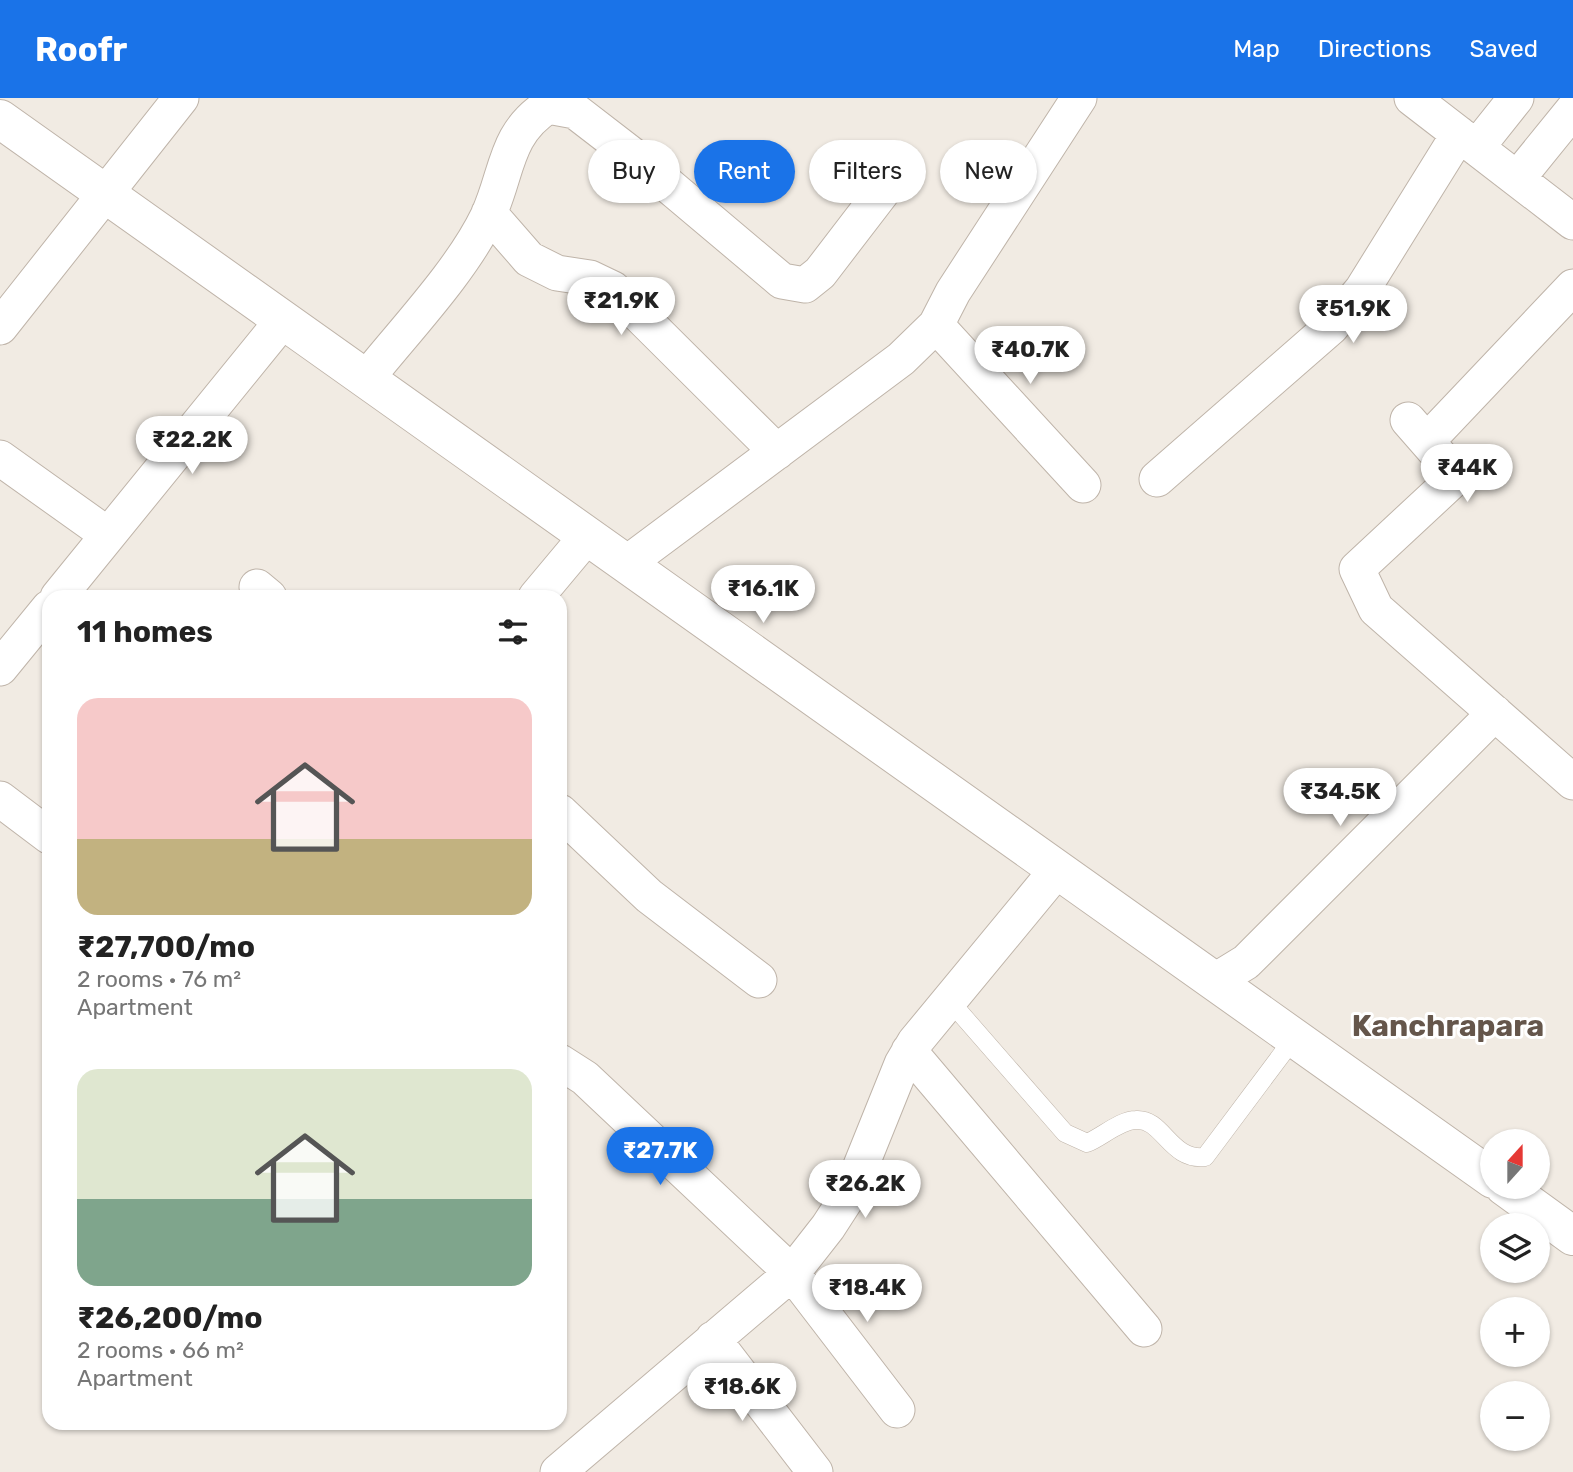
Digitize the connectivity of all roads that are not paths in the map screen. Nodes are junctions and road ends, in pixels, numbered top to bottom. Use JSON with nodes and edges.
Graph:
{"nodes":[{"id":1,"x":181,"y":98,"type":"edge"},
{"id":2,"x":1079,"y":98,"type":"edge"},
{"id":3,"x":1412,"y":98,"type":"edge"},
{"id":4,"x":1516,"y":98,"type":"edge"},
{"id":5,"x":1573,"y":110,"type":"edge"},
{"id":6,"x":0,"y":119,"type":"edge"},
{"id":7,"x":1468,"y":140,"type":"junction"},
{"id":8,"x":1517,"y":178,"type":"junction"},
{"id":9,"x":105,"y":193,"type":"junction"},
{"id":10,"x":874,"y":203,"type":"edge"},
{"id":11,"x":489,"y":213,"type":"junction"},
{"id":12,"x":1573,"y":222,"type":"edge"},
{"id":13,"x":1573,"y":287,"type":"edge"},
{"id":14,"x":284,"y":320,"type":"junction"},
{"id":15,"x":936,"y":325,"type":"junction"},
{"id":16,"x":0,"y":327,"type":"edge"},
{"id":17,"x":366,"y":379,"type":"junction"},
{"id":18,"x":777,"y":452,"type":"junction"},
{"id":19,"x":0,"y":458,"type":"edge"},
{"id":20,"x":1157,"y":479,"type":"dead end"},
{"id":21,"x":1083,"y":485,"type":"dead end"},
{"id":22,"x":108,"y":535,"type":"junction"},
{"id":23,"x":587,"y":536,"type":"junction"},
{"id":24,"x":626,"y":564,"type":"junction"},
{"id":25,"x":64,"y":590,"type":"edge"},
{"id":26,"x":542,"y":590,"type":"edge"},
{"id":27,"x":42,"y":617,"type":"edge"},
{"id":28,"x":0,"y":668,"type":"edge"},
{"id":29,"x":1494,"y":713,"type":"junction"},
{"id":30,"x":1573,"y":782,"type":"edge"},
{"id":31,"x":0,"y":799,"type":"edge"},
{"id":32,"x":567,"y":819,"type":"edge"},
{"id":33,"x":42,"y":831,"type":"edge"},
{"id":34,"x":1057,"y":870,"type":"junction"},
{"id":35,"x":759,"y":980,"type":"dead end"},
{"id":36,"x":1215,"y":981,"type":"junction"},
{"id":37,"x":949,"y":1000,"type":"junction"},
{"id":38,"x":1294,"y":1038,"type":"junction"},
{"id":39,"x":909,"y":1051,"type":"junction"},
{"id":40,"x":567,"y":1066,"type":"edge"},
{"id":41,"x":1480,"y":1170,"type":"edge"},
{"id":42,"x":1522,"y":1199,"type":"edge"},
{"id":43,"x":1573,"y":1236,"type":"edge"},
{"id":44,"x":792,"y":1273,"type":"junction"},
{"id":45,"x":1144,"y":1329,"type":"dead end"},
{"id":46,"x":713,"y":1339,"type":"junction"},
{"id":47,"x":897,"y":1410,"type":"dead end"},
{"id":48,"x":558,"y":1472,"type":"edge"},
{"id":49,"x":815,"y":1472,"type":"edge"}],
"edges":[{"from":1,"to":9,"type":"street"},
{"from":2,"to":15,"type":"street"},
{"from":3,"to":7,"type":"street"},
{"from":4,"to":7,"type":"street"},
{"from":5,"to":8,"type":"street"},
{"from":6,"to":9,"type":"street"},
{"from":7,"to":8,"type":"street"},
{"from":7,"to":20,"type":"street"},
{"from":8,"to":12,"type":"street"},
{"from":9,"to":14,"type":"street"},
{"from":9,"to":16,"type":"street"},
{"from":10,"to":11,"type":"street"},
{"from":11,"to":17,"type":"street"},
{"from":11,"to":18,"type":"street"},
{"from":13,"to":29,"type":"street"},
{"from":14,"to":17,"type":"street"},
{"from":14,"to":22,"type":"street"},
{"from":15,"to":18,"type":"street"},
{"from":15,"to":21,"type":"street"},
{"from":17,"to":23,"type":"street"},
{"from":18,"to":24,"type":"street"},
{"from":19,"to":22,"type":"street"},
{"from":22,"to":25,"type":"street"},
{"from":23,"to":24,"type":"street"},
{"from":23,"to":26,"type":"street"},
{"from":24,"to":34,"type":"street"},
{"from":27,"to":28,"type":"street"},
{"from":29,"to":30,"type":"street"},
{"from":29,"to":36,"type":"street"},
{"from":31,"to":33,"type":"street"},
{"from":32,"to":35,"type":"street"},
{"from":34,"to":36,"type":"street"},
{"from":34,"to":37,"type":"street"},
{"from":36,"to":38,"type":"street"},
{"from":37,"to":38,"type":"lane"},
{"from":37,"to":39,"type":"street"},
{"from":38,"to":41,"type":"street"},
{"from":39,"to":44,"type":"street"},
{"from":39,"to":45,"type":"street"},
{"from":40,"to":44,"type":"street"},
{"from":42,"to":43,"type":"street"},
{"from":44,"to":46,"type":"street"},
{"from":44,"to":47,"type":"street"},
{"from":46,"to":48,"type":"street"},
{"from":46,"to":49,"type":"street"}]}
